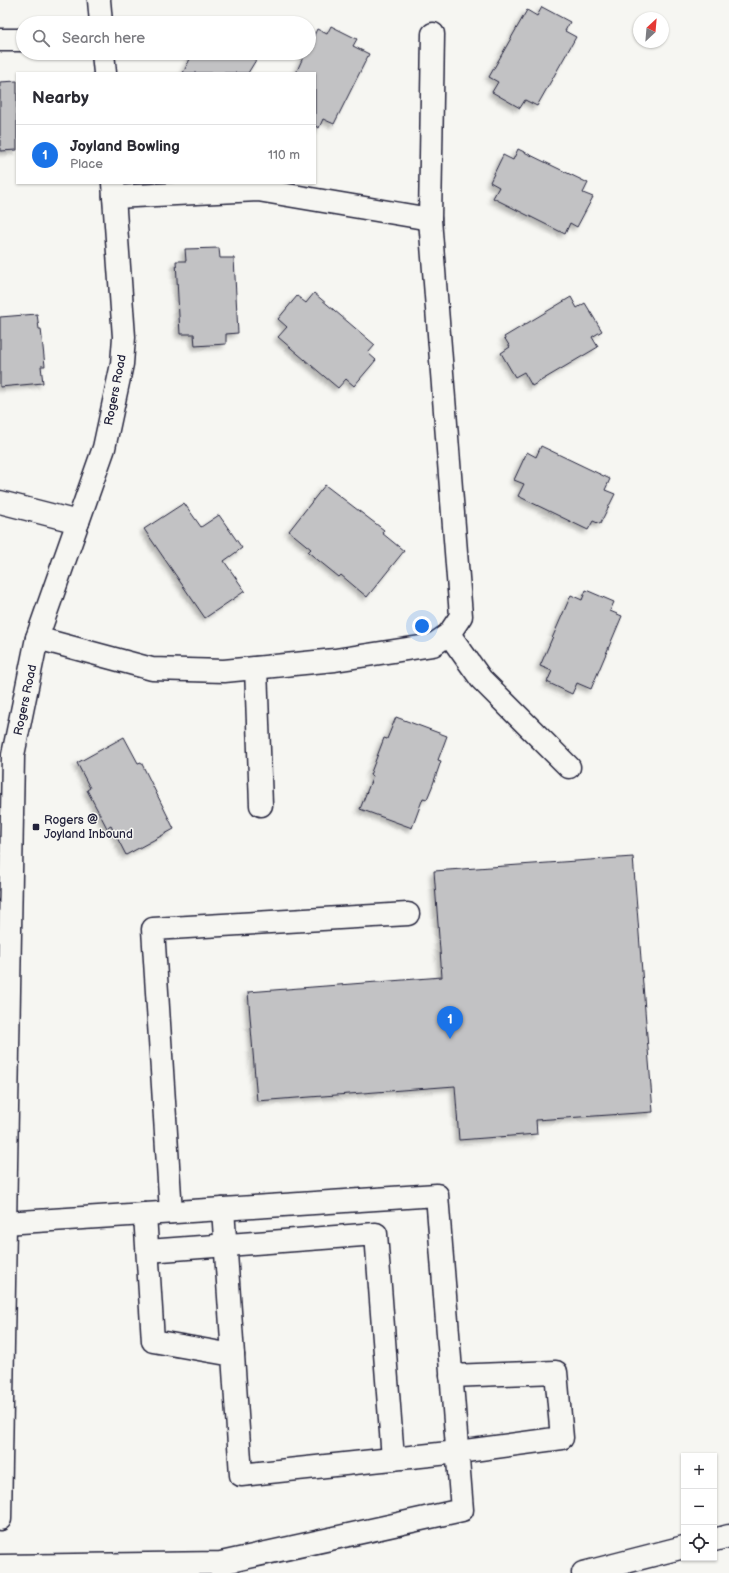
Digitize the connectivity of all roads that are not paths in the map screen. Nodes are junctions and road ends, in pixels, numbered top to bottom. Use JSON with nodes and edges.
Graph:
{"nodes":[{"id":1,"x":99,"y":0,"type":"edge"},
{"id":2,"x":100,"y":16,"type":"edge"},
{"id":3,"x":433,"y":34,"type":"dead end"},
{"id":4,"x":0,"y":40,"type":"edge"},
{"id":5,"x":16,"y":40,"type":"edge"},
{"id":6,"x":104,"y":60,"type":"edge"},
{"id":7,"x":105,"y":72,"type":"edge"},
{"id":8,"x":113,"y":190,"type":"edge"},
{"id":9,"x":430,"y":219,"type":"junction"},
{"id":10,"x":0,"y":502,"type":"edge"},
{"id":11,"x":78,"y":522,"type":"junction"},
{"id":12,"x":449,"y":634,"type":"junction"},
{"id":13,"x":37,"y":638,"type":"junction"},
{"id":14,"x":256,"y":668,"type":"junction"},
{"id":15,"x":569,"y":766,"type":"dead end"},
{"id":16,"x":262,"y":805,"type":"dead end"},
{"id":17,"x":6,"y":852,"type":"edge"},
{"id":18,"x":408,"y":914,"type":"dead end"},
{"id":19,"x":223,"y":1209,"type":"junction"},
{"id":20,"x":171,"y":1212,"type":"junction"},
{"id":21,"x":145,"y":1214,"type":"junction"},
{"id":22,"x":5,"y":1224,"type":"junction"},
{"id":23,"x":226,"y":1247,"type":"junction"},
{"id":24,"x":148,"y":1251,"type":"junction"},
{"id":25,"x":3,"y":1268,"type":"edge"},
{"id":26,"x":233,"y":1355,"type":"junction"},
{"id":27,"x":451,"y":1376,"type":"junction"},
{"id":28,"x":1,"y":1390,"type":"edge"},
{"id":29,"x":458,"y":1452,"type":"junction"},
{"id":30,"x":393,"y":1459,"type":"junction"},
{"id":31,"x":0,"y":1519,"type":"edge"},
{"id":32,"x":729,"y":1536,"type":"edge"},
{"id":33,"x":717,"y":1539,"type":"edge"},
{"id":34,"x":681,"y":1549,"type":"edge"},
{"id":35,"x":0,"y":1566,"type":"edge"},
{"id":36,"x":583,"y":1573,"type":"edge"}],
"edges":[{"from":1,"to":2,"type":"main road"},
{"from":3,"to":9,"type":"main road"},
{"from":4,"to":5,"type":"main road"},
{"from":6,"to":7,"type":"main road"},
{"from":8,"to":9,"type":"main road"},
{"from":8,"to":11,"type":"main road","name":"Rogers Road"},
{"from":9,"to":12,"type":"main road"},
{"from":10,"to":11,"type":"main road"},
{"from":11,"to":13,"type":"main road","name":"Rogers Road"},
{"from":12,"to":14,"type":"main road"},
{"from":12,"to":15,"type":"main road"},
{"from":13,"to":14,"type":"main road"},
{"from":13,"to":17,"type":"main road","name":"Rogers Road"},
{"from":14,"to":16,"type":"main road"},
{"from":17,"to":22,"type":"main road","name":"Rogers Road"},
{"from":18,"to":20,"type":"main road"},
{"from":19,"to":20,"type":"main road"},
{"from":19,"to":23,"type":"main road"},
{"from":19,"to":27,"type":"main road"},
{"from":20,"to":21,"type":"main road"},
{"from":21,"to":22,"type":"main road"},
{"from":21,"to":24,"type":"main road"},
{"from":22,"to":25,"type":"main road","name":"Rogers Road"},
{"from":23,"to":24,"type":"main road"},
{"from":23,"to":26,"type":"main road"},
{"from":23,"to":30,"type":"main road"},
{"from":24,"to":26,"type":"main road"},
{"from":25,"to":28,"type":"main road","name":"Rogers Road"},
{"from":26,"to":30,"type":"main road"},
{"from":27,"to":29,"type":"main road"},
{"from":27,"to":29,"type":"main road"},
{"from":28,"to":31,"type":"main road","name":"Rogers Road"},
{"from":29,"to":30,"type":"main road"},
{"from":29,"to":35,"type":"main road"},
{"from":32,"to":33,"type":"main road"},
{"from":34,"to":36,"type":"main road"}]}
